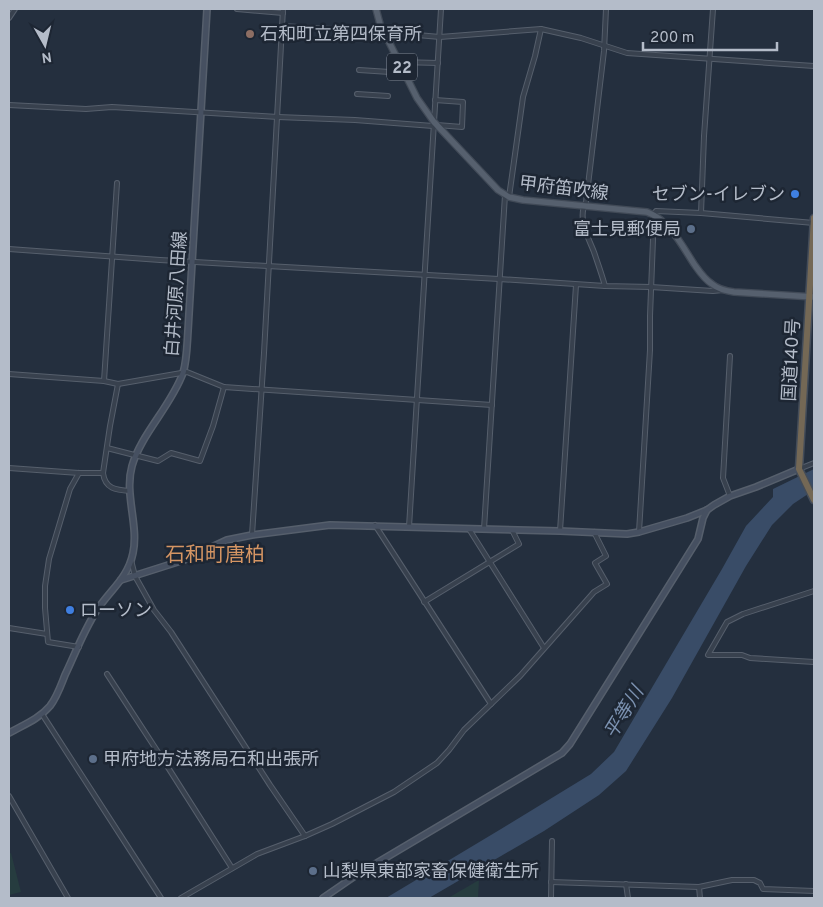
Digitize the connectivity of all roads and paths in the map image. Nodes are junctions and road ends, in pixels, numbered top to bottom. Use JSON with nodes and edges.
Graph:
{"nodes":[{"id":1,"x":15,"y":9,"type":"edge"},
{"id":2,"x":207,"y":9,"type":"edge"},
{"id":3,"x":237,"y":9,"type":"edge"},
{"id":4,"x":376,"y":9,"type":"edge"},
{"id":5,"x":441,"y":9,"type":"edge"},
{"id":6,"x":606,"y":9,"type":"edge"},
{"id":7,"x":713,"y":9,"type":"edge"},
{"id":8,"x":283,"y":11,"type":"edge"},
{"id":9,"x":9,"y":18,"type":"edge"},
{"id":10,"x":282,"y":26,"type":"junction"},
{"id":11,"x":541,"y":29,"type":"junction"},
{"id":12,"x":383,"y":32,"type":"junction"},
{"id":13,"x":440,"y":37,"type":"junction"},
{"id":14,"x":603,"y":45,"type":"junction"},
{"id":15,"x":710,"y":59,"type":"junction"},
{"id":16,"x":399,"y":62,"type":"junction"},
{"id":17,"x":438,"y":64,"type":"junction"},
{"id":18,"x":814,"y":66,"type":"edge"},
{"id":19,"x":359,"y":70,"type":"dead end"},
{"id":20,"x":405,"y":73,"type":"junction"},
{"id":21,"x":357,"y":94,"type":"dead end"},
{"id":22,"x":388,"y":96,"type":"dead end"},
{"id":23,"x":435,"y":100,"type":"junction"},
{"id":24,"x":9,"y":105,"type":"edge"},
{"id":25,"x":201,"y":111,"type":"junction"},
{"id":26,"x":278,"y":117,"type":"junction"},
{"id":27,"x":435,"y":124,"type":"junction"},
{"id":28,"x":117,"y":183,"type":"dead end"},
{"id":29,"x":507,"y":196,"type":"junction"},
{"id":30,"x":584,"y":206,"type":"junction"},
{"id":31,"x":701,"y":213,"type":"junction"},
{"id":32,"x":654,"y":214,"type":"junction"},
{"id":33,"x":814,"y":218,"type":"edge"},
{"id":34,"x":814,"y":223,"type":"edge"},
{"id":35,"x":9,"y":249,"type":"edge"},
{"id":36,"x":112,"y":256,"type":"junction"},
{"id":37,"x":192,"y":261,"type":"junction"},
{"id":38,"x":269,"y":266,"type":"junction"},
{"id":39,"x":425,"y":275,"type":"junction"},
{"id":40,"x":499,"y":279,"type":"junction"},
{"id":41,"x":576,"y":285,"type":"junction"},
{"id":42,"x":605,"y":286,"type":"junction"},
{"id":43,"x":651,"y":287,"type":"junction"},
{"id":44,"x":723,"y":290,"type":"junction"},
{"id":45,"x":812,"y":296,"type":"edge"},
{"id":46,"x":730,"y":356,"type":"dead end"},
{"id":47,"x":9,"y":374,"type":"edge"},
{"id":48,"x":182,"y":374,"type":"junction"},
{"id":49,"x":104,"y":381,"type":"junction"},
{"id":50,"x":118,"y":384,"type":"junction"},
{"id":51,"x":224,"y":387,"type":"junction"},
{"id":52,"x":262,"y":390,"type":"junction"},
{"id":53,"x":416,"y":400,"type":"junction"},
{"id":54,"x":492,"y":405,"type":"junction"},
{"id":55,"x":106,"y":448,"type":"junction"},
{"id":56,"x":136,"y":455,"type":"junction"},
{"id":57,"x":814,"y":463,"type":"edge"},
{"id":58,"x":9,"y":468,"type":"edge"},
{"id":59,"x":799,"y":470,"type":"junction"},
{"id":60,"x":78,"y":473,"type":"junction"},
{"id":61,"x":103,"y":473,"type":"junction"},
{"id":62,"x":130,"y":492,"type":"junction"},
{"id":63,"x":730,"y":496,"type":"junction"},
{"id":64,"x":814,"y":500,"type":"edge"},
{"id":65,"x":708,"y":510,"type":"junction"},
{"id":66,"x":375,"y":525,"type":"junction"},
{"id":67,"x":409,"y":527,"type":"junction"},
{"id":68,"x":469,"y":529,"type":"junction"},
{"id":69,"x":484,"y":529,"type":"junction"},
{"id":70,"x":512,"y":530,"type":"junction"},
{"id":71,"x":560,"y":531,"type":"junction"},
{"id":72,"x":594,"y":532,"type":"junction"},
{"id":73,"x":640,"y":532,"type":"junction"},
{"id":74,"x":252,"y":535,"type":"junction"},
{"id":75,"x":131,"y":560,"type":"junction"},
{"id":76,"x":489,"y":561,"type":"junction"},
{"id":77,"x":135,"y":576,"type":"junction"},
{"id":78,"x":121,"y":580,"type":"junction"},
{"id":79,"x":814,"y":591,"type":"edge"},
{"id":80,"x":424,"y":602,"type":"junction"},
{"id":81,"x":9,"y":628,"type":"edge"},
{"id":82,"x":47,"y":634,"type":"junction"},
{"id":83,"x":78,"y":647,"type":"junction"},
{"id":84,"x":544,"y":648,"type":"junction"},
{"id":85,"x":814,"y":662,"type":"edge"},
{"id":86,"x":107,"y":674,"type":"dead end"},
{"id":87,"x":491,"y":704,"type":"junction"},
{"id":88,"x":42,"y":714,"type":"junction"},
{"id":89,"x":9,"y":733,"type":"edge"},
{"id":90,"x":9,"y":796,"type":"edge"},
{"id":91,"x":305,"y":836,"type":"junction"},
{"id":92,"x":552,"y":841,"type":"dead end"},
{"id":93,"x":232,"y":868,"type":"junction"},
{"id":94,"x":551,"y":882,"type":"junction"},
{"id":95,"x":626,"y":884,"type":"junction"},
{"id":96,"x":699,"y":887,"type":"junction"},
{"id":97,"x":814,"y":891,"type":"edge"},
{"id":98,"x":68,"y":898,"type":"edge"},
{"id":99,"x":161,"y":898,"type":"edge"},
{"id":100,"x":182,"y":898,"type":"edge"},
{"id":101,"x":323,"y":898,"type":"edge"},
{"id":102,"x":551,"y":898,"type":"edge"},
{"id":103,"x":628,"y":898,"type":"edge"},
{"id":104,"x":700,"y":898,"type":"edge"}],
"edges":[{"from":1,"to":9,"type":"street"},
{"from":2,"to":25,"type":"street","name":"白井河原八田線"},
{"from":3,"to":8,"type":"street"},
{"from":4,"to":12,"type":"main road","name":"甲府笛吹線","number":"22"},
{"from":5,"to":13,"type":"street"},
{"from":6,"to":14,"type":"street"},
{"from":7,"to":15,"type":"street"},
{"from":8,"to":10,"type":"street"},
{"from":10,"to":12,"type":"street"},
{"from":10,"to":26,"type":"street"},
{"from":11,"to":13,"type":"street"},
{"from":11,"to":14,"type":"street"},
{"from":11,"to":29,"type":"street"},
{"from":12,"to":13,"type":"street"},
{"from":12,"to":16,"type":"main road","name":"甲府笛吹線","number":"22"},
{"from":13,"to":17,"type":"street"},
{"from":14,"to":15,"type":"street"},
{"from":14,"to":30,"type":"street"},
{"from":15,"to":18,"type":"street"},
{"from":15,"to":31,"type":"street"},
{"from":16,"to":17,"type":"street"},
{"from":16,"to":20,"type":"main road","name":"甲府笛吹線","number":"22"},
{"from":17,"to":23,"type":"street"},
{"from":19,"to":20,"type":"street"},
{"from":20,"to":27,"type":"main road","name":"甲府笛吹線","number":"22"},
{"from":21,"to":22,"type":"street"},
{"from":23,"to":27,"type":"street"},
{"from":23,"to":27,"type":"street"},
{"from":24,"to":25,"type":"street"},
{"from":25,"to":26,"type":"street"},
{"from":25,"to":37,"type":"street","name":"白井河原八田線"},
{"from":26,"to":27,"type":"street"},
{"from":26,"to":38,"type":"street"},
{"from":27,"to":29,"type":"main road","name":"甲府笛吹線","number":"22"},
{"from":27,"to":39,"type":"street"},
{"from":28,"to":36,"type":"street"},
{"from":29,"to":30,"type":"main road","name":"甲府笛吹線"},
{"from":29,"to":40,"type":"street"},
{"from":30,"to":32,"type":"main road","name":"甲府笛吹線"},
{"from":30,"to":42,"type":"street"},
{"from":31,"to":32,"type":"street"},
{"from":31,"to":34,"type":"street"},
{"from":32,"to":43,"type":"street"},
{"from":32,"to":44,"type":"main road"},
{"from":33,"to":34,"type":"highway","name":"国道140号"},
{"from":34,"to":45,"type":"highway","name":"国道140号"},
{"from":35,"to":36,"type":"street"},
{"from":36,"to":37,"type":"street"},
{"from":36,"to":49,"type":"street"},
{"from":37,"to":38,"type":"street"},
{"from":37,"to":48,"type":"street","name":"白井河原八田線"},
{"from":38,"to":39,"type":"street"},
{"from":38,"to":52,"type":"street"},
{"from":39,"to":40,"type":"street"},
{"from":39,"to":53,"type":"street"},
{"from":40,"to":41,"type":"street"},
{"from":40,"to":54,"type":"street"},
{"from":41,"to":42,"type":"street"},
{"from":41,"to":71,"type":"street"},
{"from":42,"to":43,"type":"street"},
{"from":43,"to":44,"type":"street"},
{"from":43,"to":73,"type":"street"},
{"from":44,"to":45,"type":"main road"},
{"from":45,"to":59,"type":"highway","name":"国道140号"},
{"from":46,"to":63,"type":"street"},
{"from":47,"to":49,"type":"street"},
{"from":48,"to":50,"type":"street"},
{"from":48,"to":51,"type":"street"},
{"from":48,"to":56,"type":"street","name":"白井河原八田線"},
{"from":49,"to":50,"type":"street"},
{"from":50,"to":55,"type":"street"},
{"from":51,"to":52,"type":"street"},
{"from":51,"to":56,"type":"street"},
{"from":52,"to":53,"type":"street"},
{"from":52,"to":74,"type":"street"},
{"from":53,"to":54,"type":"street"},
{"from":53,"to":67,"type":"street"},
{"from":54,"to":69,"type":"street"},
{"from":55,"to":56,"type":"street"},
{"from":55,"to":61,"type":"street"},
{"from":56,"to":62,"type":"street","name":"白井河原八田線"},
{"from":57,"to":59,"type":"street"},
{"from":58,"to":60,"type":"street"},
{"from":59,"to":63,"type":"street"},
{"from":59,"to":64,"type":"highway","name":"国道140号"},
{"from":60,"to":61,"type":"street"},
{"from":60,"to":82,"type":"street"},
{"from":61,"to":62,"type":"street"},
{"from":62,"to":75,"type":"street","name":"白井河原八田線"},
{"from":63,"to":65,"type":"street"},
{"from":65,"to":73,"type":"street"},
{"from":65,"to":101,"type":"street"},
{"from":66,"to":67,"type":"street"},
{"from":66,"to":74,"type":"street"},
{"from":66,"to":80,"type":"street"},
{"from":67,"to":68,"type":"street"},
{"from":68,"to":69,"type":"street"},
{"from":68,"to":76,"type":"street"},
{"from":69,"to":70,"type":"street"},
{"from":70,"to":71,"type":"street"},
{"from":70,"to":76,"type":"street"},
{"from":71,"to":72,"type":"street"},
{"from":72,"to":73,"type":"street"},
{"from":72,"to":84,"type":"street"},
{"from":74,"to":77,"type":"street"},
{"from":75,"to":77,"type":"street"},
{"from":75,"to":78,"type":"street","name":"白井河原八田線"},
{"from":76,"to":80,"type":"street"},
{"from":76,"to":84,"type":"street"},
{"from":77,"to":78,"type":"street"},
{"from":77,"to":91,"type":"street"},
{"from":78,"to":83,"type":"street","name":"白井河原八田線"},
{"from":79,"to":85,"type":"street"},
{"from":80,"to":87,"type":"street"},
{"from":81,"to":82,"type":"street"},
{"from":82,"to":83,"type":"street"},
{"from":83,"to":88,"type":"street","name":"白井河原八田線"},
{"from":84,"to":87,"type":"street"},
{"from":86,"to":93,"type":"street"},
{"from":87,"to":91,"type":"street"},
{"from":88,"to":89,"type":"street","name":"白井河原八田線"},
{"from":88,"to":99,"type":"street"},
{"from":90,"to":98,"type":"street"},
{"from":91,"to":93,"type":"street"},
{"from":92,"to":94,"type":"street"},
{"from":93,"to":100,"type":"street"},
{"from":94,"to":95,"type":"street"},
{"from":94,"to":102,"type":"street"},
{"from":95,"to":96,"type":"street"},
{"from":95,"to":103,"type":"street"},
{"from":96,"to":97,"type":"street"},
{"from":96,"to":104,"type":"street"}]}
